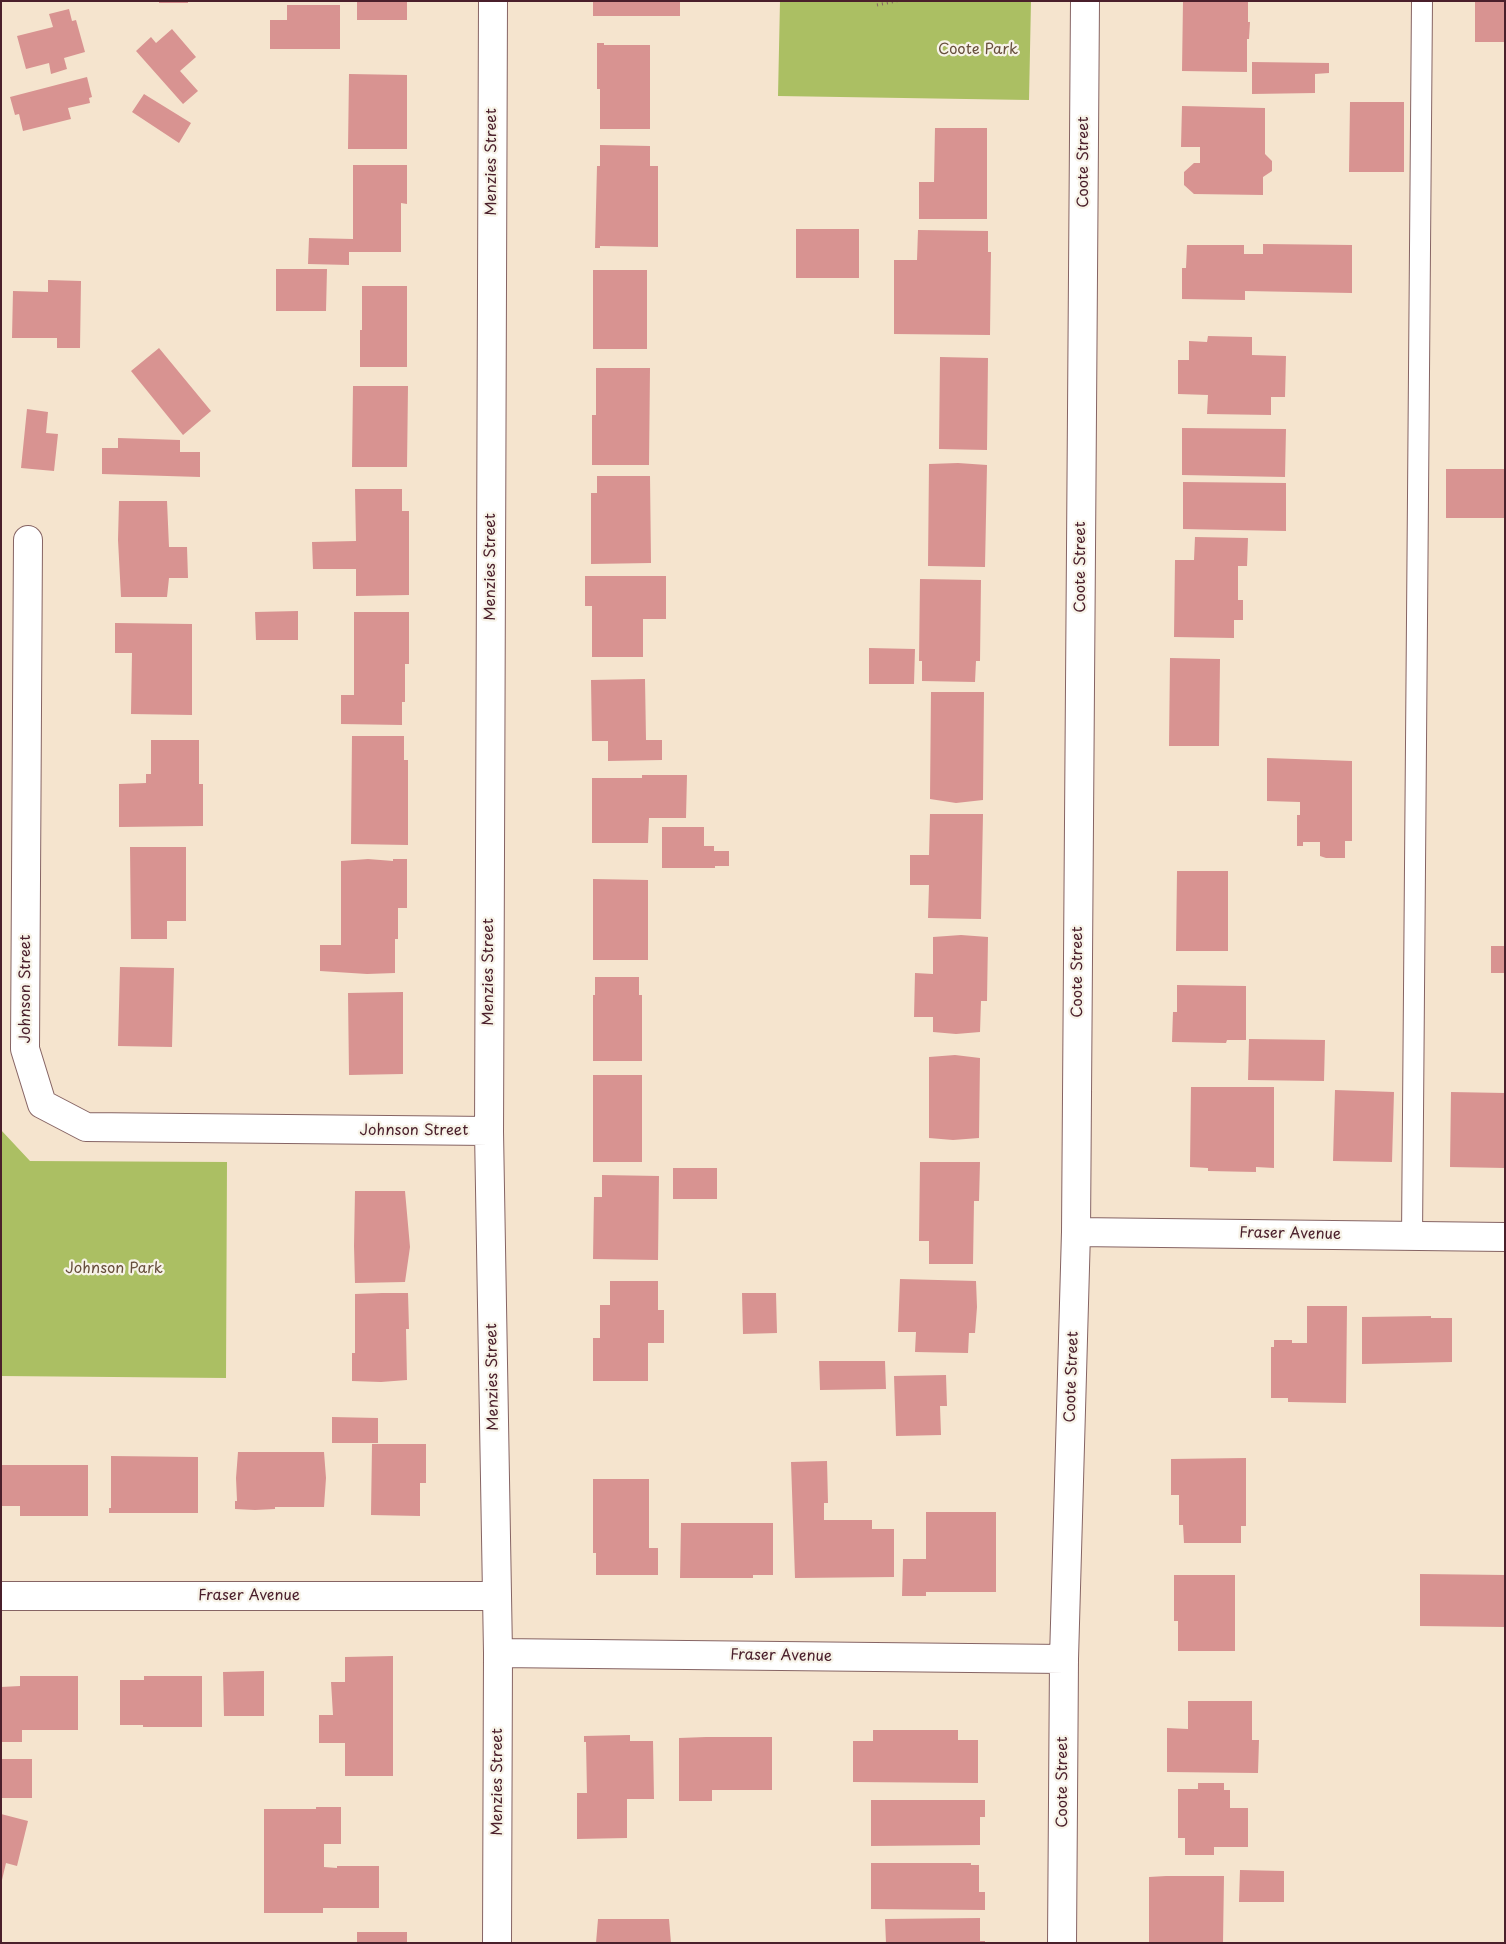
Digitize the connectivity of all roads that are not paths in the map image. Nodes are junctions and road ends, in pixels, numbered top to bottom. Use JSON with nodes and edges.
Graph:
{"nodes":[{"id":1,"x":493,"y":1,"type":"edge"},
{"id":2,"x":1085,"y":1,"type":"edge"},
{"id":3,"x":1422,"y":1,"type":"edge"},
{"id":4,"x":28,"y":540,"type":"dead end"},
{"id":5,"x":489,"y":1131,"type":"junction"},
{"id":6,"x":1076,"y":1232,"type":"junction"},
{"id":7,"x":1412,"y":1236,"type":"junction"},
{"id":8,"x":1505,"y":1237,"type":"edge"},
{"id":9,"x":1,"y":1596,"type":"edge"},
{"id":10,"x":496,"y":1596,"type":"junction"},
{"id":11,"x":498,"y":1653,"type":"junction"},
{"id":12,"x":1064,"y":1659,"type":"junction"},
{"id":13,"x":497,"y":1943,"type":"edge"},
{"id":14,"x":1062,"y":1943,"type":"edge"}],
"edges":[{"from":1,"to":5,"type":"street","name":"Menzies Street"},
{"from":2,"to":6,"type":"street","name":"Coote Street"},
{"from":3,"to":7,"type":"lane"},
{"from":4,"to":5,"type":"street","name":"Johnson Street"},
{"from":5,"to":10,"type":"street","name":"Menzies Street"},
{"from":6,"to":7,"type":"street","name":"Fraser Avenue"},
{"from":6,"to":12,"type":"street","name":"Coote Street"},
{"from":7,"to":8,"type":"street","name":"Fraser Avenue"},
{"from":9,"to":10,"type":"street","name":"Fraser Avenue"},
{"from":10,"to":11,"type":"street","name":"Menzies Street"},
{"from":11,"to":12,"type":"street","name":"Fraser Avenue"},
{"from":11,"to":13,"type":"street","name":"Menzies Street"},
{"from":12,"to":14,"type":"street","name":"Coote Street"}]}
